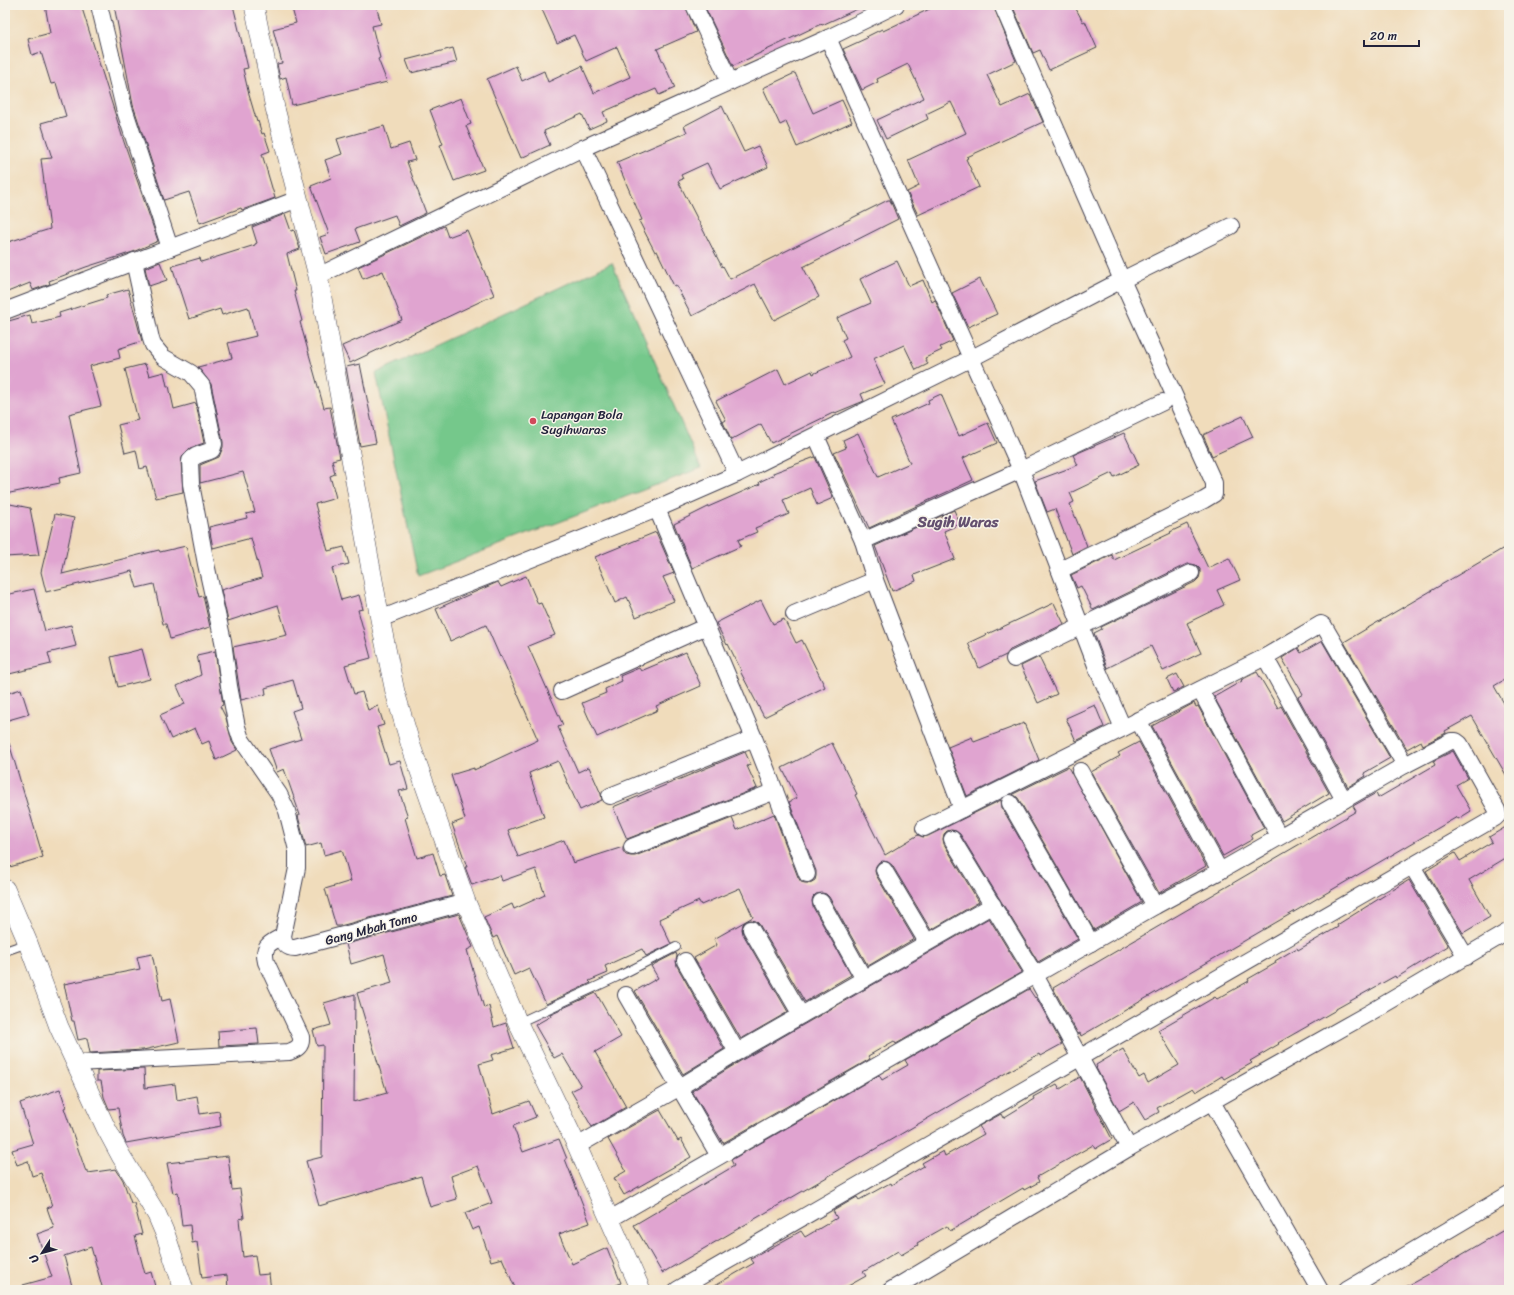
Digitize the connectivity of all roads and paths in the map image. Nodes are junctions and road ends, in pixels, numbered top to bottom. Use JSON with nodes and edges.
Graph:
{"nodes":[{"id":1,"x":99,"y":5,"type":"edge"},
{"id":2,"x":254,"y":5,"type":"edge"},
{"id":3,"x":694,"y":5,"type":"edge"},
{"id":4,"x":896,"y":5,"type":"edge"},
{"id":5,"x":1002,"y":5,"type":"edge"},
{"id":6,"x":828,"y":38,"type":"junction"},
{"id":7,"x":730,"y":82,"type":"junction"},
{"id":8,"x":583,"y":148,"type":"junction"},
{"id":9,"x":298,"y":199,"type":"junction"},
{"id":10,"x":1231,"y":226,"type":"dead end"},
{"id":11,"x":170,"y":248,"type":"junction"},
{"id":12,"x":134,"y":261,"type":"junction"},
{"id":13,"x":318,"y":276,"type":"junction"},
{"id":14,"x":1122,"y":280,"type":"junction"},
{"id":15,"x":5,"y":311,"type":"edge"},
{"id":16,"x":972,"y":358,"type":"junction"},
{"id":17,"x":1163,"y":402,"type":"dead end"},
{"id":18,"x":816,"y":436,"type":"junction"},
{"id":19,"x":1021,"y":470,"type":"junction"},
{"id":20,"x":737,"y":474,"type":"junction"},
{"id":21,"x":657,"y":509,"type":"junction"},
{"id":22,"x":863,"y":541,"type":"junction"},
{"id":23,"x":1060,"y":570,"type":"junction"},
{"id":24,"x":1191,"y":573,"type":"dead end"},
{"id":25,"x":875,"y":580,"type":"junction"},
{"id":26,"x":794,"y":614,"type":"dead end"},
{"id":27,"x":380,"y":619,"type":"junction"},
{"id":28,"x":707,"y":626,"type":"junction"},
{"id":29,"x":1081,"y":626,"type":"junction"},
{"id":30,"x":1265,"y":657,"type":"junction"},
{"id":31,"x":1014,"y":659,"type":"dead end"},
{"id":32,"x":1200,"y":690,"type":"junction"},
{"id":33,"x":562,"y":691,"type":"dead end"},
{"id":34,"x":1138,"y":720,"type":"junction"},
{"id":35,"x":1123,"y":728,"type":"junction"},
{"id":36,"x":754,"y":738,"type":"junction"},
{"id":37,"x":1405,"y":765,"type":"junction"},
{"id":38,"x":1080,"y":771,"type":"dead end"},
{"id":39,"x":775,"y":791,"type":"junction"},
{"id":40,"x":610,"y":796,"type":"dead end"},
{"id":41,"x":1344,"y":800,"type":"junction"},
{"id":42,"x":1010,"y":803,"type":"dead end"},
{"id":43,"x":962,"y":809,"type":"junction"},
{"id":44,"x":924,"y":828,"type":"dead end"},
{"id":45,"x":1279,"y":836,"type":"junction"},
{"id":46,"x":952,"y":839,"type":"dead end"},
{"id":47,"x":632,"y":847,"type":"dead end"},
{"id":48,"x":1412,"y":866,"type":"junction"},
{"id":49,"x":884,"y":870,"type":"dead end"},
{"id":50,"x":1220,"y":871,"type":"junction"},
{"id":51,"x":807,"y":874,"type":"dead end"},
{"id":52,"x":5,"y":889,"type":"edge"},
{"id":53,"x":466,"y":902,"type":"junction"},
{"id":54,"x":821,"y":902,"type":"dead end"},
{"id":55,"x":993,"y":905,"type":"junction"},
{"id":56,"x":1155,"y":906,"type":"junction"},
{"id":57,"x":752,"y":930,"type":"dead end"},
{"id":58,"x":1509,"y":931,"type":"edge"},
{"id":59,"x":275,"y":941,"type":"junction"},
{"id":60,"x":927,"y":942,"type":"junction"},
{"id":61,"x":28,"y":943,"type":"junction"},
{"id":62,"x":1091,"y":943,"type":"junction"},
{"id":63,"x":676,"y":947,"type":"dead end"},
{"id":64,"x":5,"y":951,"type":"edge"},
{"id":65,"x":1466,"y":957,"type":"junction"},
{"id":66,"x":685,"y":960,"type":"dead end"},
{"id":67,"x":1035,"y":975,"type":"junction"},
{"id":68,"x":864,"y":979,"type":"junction"},
{"id":69,"x":626,"y":995,"type":"dead end"},
{"id":70,"x":801,"y":1015,"type":"junction"},
{"id":71,"x":518,"y":1023,"type":"junction"},
{"id":72,"x":737,"y":1052,"type":"junction"},
{"id":73,"x":1080,"y":1057,"type":"junction"},
{"id":74,"x":76,"y":1064,"type":"junction"},
{"id":75,"x":680,"y":1087,"type":"junction"},
{"id":76,"x":1212,"y":1102,"type":"junction"},
{"id":77,"x":577,"y":1146,"type":"junction"},
{"id":78,"x":1129,"y":1148,"type":"junction"},
{"id":79,"x":720,"y":1156,"type":"junction"},
{"id":80,"x":1509,"y":1194,"type":"edge"},
{"id":81,"x":610,"y":1219,"type":"junction"},
{"id":82,"x":900,"y":1288,"type":"edge"},
{"id":83,"x":184,"y":1290,"type":"edge"},
{"id":84,"x":642,"y":1290,"type":"edge"},
{"id":85,"x":676,"y":1290,"type":"edge"},
{"id":86,"x":1320,"y":1290,"type":"edge"},
{"id":87,"x":1347,"y":1290,"type":"edge"}],
"edges":[{"from":1,"to":11,"type":"street"},
{"from":2,"to":9,"type":"street"},
{"from":3,"to":7,"type":"street"},
{"from":4,"to":6,"type":"street"},
{"from":5,"to":14,"type":"street"},
{"from":6,"to":7,"type":"street"},
{"from":6,"to":16,"type":"street"},
{"from":7,"to":8,"type":"street"},
{"from":8,"to":13,"type":"street"},
{"from":8,"to":20,"type":"street"},
{"from":9,"to":11,"type":"street"},
{"from":9,"to":13,"type":"street"},
{"from":10,"to":14,"type":"street"},
{"from":11,"to":12,"type":"street"},
{"from":12,"to":15,"type":"street"},
{"from":12,"to":59,"type":"street"},
{"from":13,"to":27,"type":"street"},
{"from":14,"to":16,"type":"street"},
{"from":14,"to":23,"type":"street"},
{"from":16,"to":18,"type":"street"},
{"from":16,"to":19,"type":"street"},
{"from":17,"to":19,"type":"street"},
{"from":18,"to":20,"type":"street"},
{"from":18,"to":22,"type":"street"},
{"from":19,"to":22,"type":"street"},
{"from":19,"to":23,"type":"street"},
{"from":20,"to":21,"type":"street"},
{"from":21,"to":27,"type":"street"},
{"from":21,"to":28,"type":"street"},
{"from":22,"to":25,"type":"street"},
{"from":23,"to":29,"type":"street"},
{"from":24,"to":29,"type":"street"},
{"from":25,"to":26,"type":"street"},
{"from":25,"to":43,"type":"street"},
{"from":27,"to":53,"type":"street"},
{"from":28,"to":33,"type":"street"},
{"from":28,"to":36,"type":"street"},
{"from":29,"to":31,"type":"street"},
{"from":29,"to":35,"type":"street"},
{"from":30,"to":32,"type":"street"},
{"from":30,"to":37,"type":"street"},
{"from":30,"to":41,"type":"street"},
{"from":32,"to":34,"type":"street"},
{"from":32,"to":45,"type":"street"},
{"from":34,"to":35,"type":"street"},
{"from":34,"to":50,"type":"street"},
{"from":35,"to":43,"type":"street"},
{"from":36,"to":39,"type":"street"},
{"from":36,"to":40,"type":"street"},
{"from":37,"to":41,"type":"street"},
{"from":37,"to":48,"type":"street"},
{"from":38,"to":56,"type":"street"},
{"from":39,"to":47,"type":"street"},
{"from":39,"to":51,"type":"street"},
{"from":41,"to":45,"type":"street"},
{"from":42,"to":62,"type":"street"},
{"from":43,"to":44,"type":"street"},
{"from":45,"to":50,"type":"street"},
{"from":46,"to":55,"type":"street"},
{"from":48,"to":65,"type":"street"},
{"from":48,"to":73,"type":"street"},
{"from":49,"to":60,"type":"street"},
{"from":50,"to":56,"type":"street"},
{"from":52,"to":61,"type":"street"},
{"from":53,"to":59,"type":"street","name":"Gang Mbah Tomo"},
{"from":53,"to":71,"type":"street"},
{"from":54,"to":68,"type":"street"},
{"from":55,"to":60,"type":"street"},
{"from":55,"to":67,"type":"street"},
{"from":56,"to":62,"type":"street"},
{"from":57,"to":70,"type":"street"},
{"from":58,"to":65,"type":"street"},
{"from":59,"to":74,"type":"street"},
{"from":60,"to":68,"type":"street"},
{"from":61,"to":64,"type":"lane"},
{"from":61,"to":74,"type":"street"},
{"from":62,"to":67,"type":"street"},
{"from":63,"to":71,"type":"lane"},
{"from":65,"to":76,"type":"street"},
{"from":66,"to":72,"type":"street"},
{"from":67,"to":73,"type":"street"},
{"from":67,"to":79,"type":"street"},
{"from":68,"to":70,"type":"street"},
{"from":69,"to":75,"type":"street"},
{"from":70,"to":72,"type":"street"},
{"from":71,"to":77,"type":"street"},
{"from":72,"to":75,"type":"street"},
{"from":73,"to":78,"type":"street"},
{"from":73,"to":85,"type":"street"},
{"from":74,"to":83,"type":"street"},
{"from":75,"to":77,"type":"street"},
{"from":75,"to":79,"type":"street"},
{"from":76,"to":78,"type":"street"},
{"from":76,"to":86,"type":"street"},
{"from":77,"to":81,"type":"street"},
{"from":78,"to":82,"type":"street"},
{"from":79,"to":81,"type":"street"},
{"from":80,"to":87,"type":"street"},
{"from":81,"to":84,"type":"street"}]}
